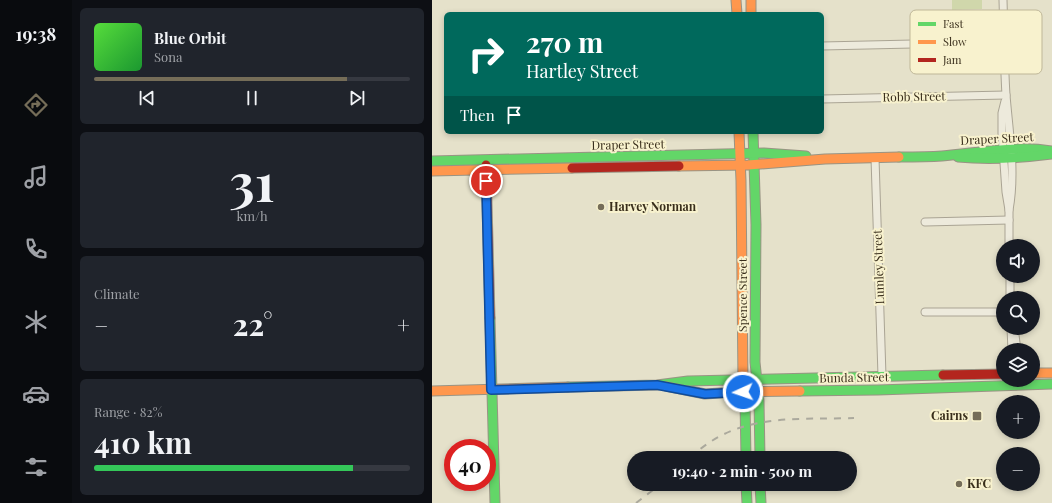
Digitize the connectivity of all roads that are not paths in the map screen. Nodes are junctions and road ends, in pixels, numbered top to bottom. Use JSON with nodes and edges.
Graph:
{"nodes":[{"id":1,"x":736,"y":0,"type":"edge"},
{"id":2,"x":751,"y":0,"type":"edge"},
{"id":3,"x":737,"y":12,"type":"edge"},
{"id":4,"x":751,"y":12,"type":"edge"},
{"id":5,"x":910,"y":44,"type":"edge"},
{"id":6,"x":824,"y":46,"type":"edge"},
{"id":7,"x":1005,"y":74,"type":"edge"},
{"id":8,"x":1006,"y":95,"type":"junction"},
{"id":9,"x":824,"y":99,"type":"edge"},
{"id":10,"x":739,"y":134,"type":"edge"},
{"id":11,"x":753,"y":134,"type":"edge"},
{"id":12,"x":1052,"y":152,"type":"edge"},
{"id":13,"x":740,"y":154,"type":"junction"},
{"id":14,"x":754,"y":154,"type":"junction"},
{"id":15,"x":1007,"y":154,"type":"junction"},
{"id":16,"x":875,"y":158,"type":"junction"},
{"id":17,"x":825,"y":159,"type":"junction"},
{"id":18,"x":486,"y":160,"type":"junction"},
{"id":19,"x":432,"y":161,"type":"edge"},
{"id":20,"x":754,"y":164,"type":"junction"},
{"id":21,"x":741,"y":165,"type":"junction"},
{"id":22,"x":486,"y":170,"type":"junction"},
{"id":23,"x":432,"y":171,"type":"edge"},
{"id":24,"x":1009,"y":220,"type":"junction"},
{"id":25,"x":925,"y":222,"type":"dead end"},
{"id":26,"x":1009,"y":239,"type":"edge"},
{"id":27,"x":925,"y":312,"type":"dead end"},
{"id":28,"x":996,"y":312,"type":"edge"},
{"id":29,"x":1052,"y":372,"type":"edge"},
{"id":30,"x":1040,"y":373,"type":"edge"},
{"id":31,"x":996,"y":374,"type":"edge"},
{"id":32,"x":882,"y":376,"type":"junction"},
{"id":33,"x":756,"y":379,"type":"junction"},
{"id":34,"x":743,"y":380,"type":"junction"},
{"id":35,"x":996,"y":384,"type":"edge"},
{"id":36,"x":1040,"y":384,"type":"edge"},
{"id":37,"x":1052,"y":384,"type":"edge"},
{"id":38,"x":657,"y":385,"type":"junction"},
{"id":39,"x":491,"y":390,"type":"junction"},
{"id":40,"x":432,"y":391,"type":"edge"},
{"id":41,"x":757,"y":391,"type":"junction"},
{"id":42,"x":743,"y":392,"type":"junction"},
{"id":43,"x":746,"y":451,"type":"edge"},
{"id":44,"x":760,"y":451,"type":"edge"},
{"id":45,"x":746,"y":491,"type":"edge"},
{"id":46,"x":760,"y":491,"type":"edge"},
{"id":47,"x":495,"y":503,"type":"edge"},
{"id":48,"x":747,"y":503,"type":"edge"},
{"id":49,"x":761,"y":503,"type":"edge"}],
"edges":[{"from":1,"to":3,"type":"street"},
{"from":2,"to":4,"type":"street"},
{"from":5,"to":6,"type":"street"},
{"from":7,"to":8,"type":"street"},
{"from":8,"to":9,"type":"street","name":"Robb Street"},
{"from":8,"to":15,"type":"street"},
{"from":10,"to":13,"type":"street","name":"Spence Street"},
{"from":11,"to":14,"type":"street","name":"Spence Street"},
{"from":12,"to":15,"type":"street","name":"Draper Street"},
{"from":13,"to":14,"type":"street","name":"Draper Street"},
{"from":13,"to":18,"type":"street","name":"Draper Street"},
{"from":13,"to":21,"type":"street","name":"Spence Street"},
{"from":14,"to":17,"type":"street","name":"Draper Street"},
{"from":14,"to":20,"type":"street","name":"Spence Street"},
{"from":15,"to":16,"type":"street","name":"Draper Street"},
{"from":15,"to":24,"type":"street"},
{"from":16,"to":17,"type":"street","name":"Draper Street"},
{"from":16,"to":32,"type":"street","name":"Lumley Street"},
{"from":17,"to":20,"type":"street","name":"Draper Street"},
{"from":18,"to":19,"type":"street","name":"Draper Street"},
{"from":18,"to":22,"type":"street"},
{"from":20,"to":21,"type":"street","name":"Draper Street"},
{"from":20,"to":33,"type":"street","name":"Spence Street"},
{"from":21,"to":22,"type":"street","name":"Draper Street"},
{"from":21,"to":34,"type":"street","name":"Spence Street"},
{"from":22,"to":23,"type":"street","name":"Draper Street"},
{"from":22,"to":39,"type":"street"},
{"from":24,"to":25,"type":"street"},
{"from":24,"to":26,"type":"street"},
{"from":27,"to":28,"type":"street"},
{"from":29,"to":30,"type":"street"},
{"from":31,"to":32,"type":"street","name":"Bunda Street"},
{"from":32,"to":33,"type":"street","name":"Bunda Street"},
{"from":33,"to":34,"type":"street","name":"Bunda Street"},
{"from":33,"to":41,"type":"street","name":"Spence Street"},
{"from":34,"to":38,"type":"street","name":"Bunda Street"},
{"from":34,"to":42,"type":"street","name":"Spence Street"},
{"from":35,"to":41,"type":"street","name":"Bunda Street"},
{"from":36,"to":37,"type":"street","name":"Bunda Street"},
{"from":38,"to":39,"type":"street","name":"Bunda Street"},
{"from":38,"to":42,"type":"street","name":"Bunda Street"},
{"from":39,"to":40,"type":"street","name":"Bunda Street"},
{"from":39,"to":47,"type":"street"},
{"from":41,"to":42,"type":"street","name":"Bunda Street"},
{"from":41,"to":44,"type":"street","name":"Spence Street"},
{"from":42,"to":43,"type":"street","name":"Spence Street"},
{"from":45,"to":48,"type":"street"},
{"from":46,"to":49,"type":"street"}]}
